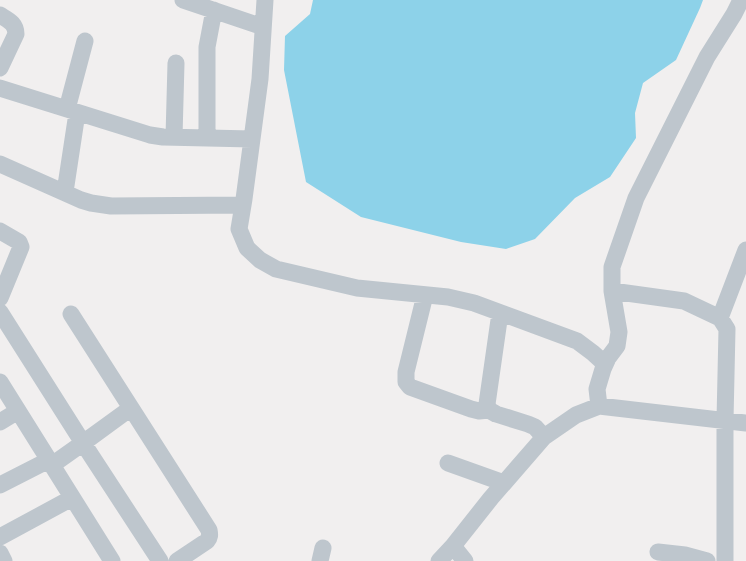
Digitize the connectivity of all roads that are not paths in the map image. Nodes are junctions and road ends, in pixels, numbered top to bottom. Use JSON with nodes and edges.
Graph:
{"nodes":[{"id":1,"x":183,"y":0,"type":"edge"},
{"id":2,"x":265,"y":0,"type":"edge"},
{"id":3,"x":741,"y":0,"type":"edge"},
{"id":4,"x":214,"y":10,"type":"junction"},
{"id":5,"x":0,"y":15,"type":"edge"},
{"id":6,"x":263,"y":27,"type":"junction"},
{"id":7,"x":85,"y":41,"type":"dead end"},
{"id":8,"x":176,"y":63,"type":"dead end"},
{"id":9,"x":0,"y":68,"type":"edge"},
{"id":10,"x":0,"y":88,"type":"edge"},
{"id":11,"x":72,"y":111,"type":"junction"},
{"id":12,"x":174,"y":137,"type":"junction"},
{"id":13,"x":207,"y":138,"type":"junction"},
{"id":14,"x":252,"y":139,"type":"junction"},
{"id":15,"x":0,"y":164,"type":"edge"},
{"id":16,"x":65,"y":192,"type":"junction"},
{"id":17,"x":243,"y":205,"type":"junction"},
{"id":18,"x":0,"y":231,"type":"edge"},
{"id":19,"x":746,"y":250,"type":"edge"},
{"id":20,"x":612,"y":291,"type":"junction"},
{"id":21,"x":425,"y":295,"type":"junction"},
{"id":22,"x":0,"y":298,"type":"edge"},
{"id":23,"x":0,"y":312,"type":"edge"},
{"id":24,"x":500,"y":313,"type":"junction"},
{"id":25,"x":71,"y":314,"type":"dead end"},
{"id":26,"x":720,"y":318,"type":"junction"},
{"id":27,"x":606,"y":364,"type":"junction"},
{"id":28,"x":0,"y":382,"type":"edge"},
{"id":29,"x":599,"y":406,"type":"junction"},
{"id":30,"x":131,"y":408,"type":"junction"},
{"id":31,"x":490,"y":410,"type":"junction"},
{"id":32,"x":18,"y":411,"type":"junction"},
{"id":33,"x":725,"y":420,"type":"junction"},
{"id":34,"x":0,"y":422,"type":"edge"},
{"id":35,"x":746,"y":423,"type":"edge"},
{"id":36,"x":544,"y":437,"type":"junction"},
{"id":37,"x":83,"y":444,"type":"junction"},
{"id":38,"x":50,"y":462,"type":"junction"},
{"id":39,"x":448,"y":463,"type":"dead end"},
{"id":40,"x":504,"y":483,"type":"junction"},
{"id":41,"x":0,"y":485,"type":"edge"},
{"id":42,"x":72,"y":498,"type":"junction"},
{"id":43,"x":0,"y":537,"type":"edge"},
{"id":44,"x":453,"y":546,"type":"junction"},
{"id":45,"x":658,"y":552,"type":"dead end"},
{"id":46,"x":0,"y":553,"type":"edge"},
{"id":47,"x":4,"y":561,"type":"edge"},
{"id":48,"x":112,"y":561,"type":"edge"},
{"id":49,"x":160,"y":561,"type":"edge"},
{"id":50,"x":177,"y":561,"type":"edge"},
{"id":51,"x":439,"y":561,"type":"edge"},
{"id":52,"x":465,"y":561,"type":"edge"},
{"id":53,"x":707,"y":561,"type":"edge"},
{"id":54,"x":725,"y":561,"type":"edge"}],
"edges":[{"from":1,"to":4,"type":"street"},
{"from":2,"to":6,"type":"street"},
{"from":3,"to":20,"type":"street"},
{"from":4,"to":6,"type":"street"},
{"from":4,"to":13,"type":"street"},
{"from":5,"to":9,"type":"street"},
{"from":6,"to":14,"type":"street"},
{"from":7,"to":11,"type":"street"},
{"from":8,"to":12,"type":"street"},
{"from":10,"to":11,"type":"street"},
{"from":11,"to":12,"type":"street"},
{"from":11,"to":16,"type":"street"},
{"from":12,"to":13,"type":"street"},
{"from":13,"to":14,"type":"street"},
{"from":14,"to":17,"type":"street"},
{"from":15,"to":16,"type":"street"},
{"from":16,"to":17,"type":"street"},
{"from":17,"to":21,"type":"street"},
{"from":18,"to":22,"type":"street"},
{"from":19,"to":26,"type":"street"},
{"from":20,"to":26,"type":"street"},
{"from":20,"to":27,"type":"street"},
{"from":21,"to":24,"type":"street"},
{"from":21,"to":31,"type":"street"},
{"from":23,"to":37,"type":"street"},
{"from":24,"to":27,"type":"street"},
{"from":24,"to":31,"type":"street"},
{"from":25,"to":30,"type":"street"},
{"from":26,"to":33,"type":"street"},
{"from":27,"to":29,"type":"street"},
{"from":28,"to":32,"type":"street"},
{"from":29,"to":33,"type":"street"},
{"from":29,"to":36,"type":"street"},
{"from":30,"to":37,"type":"street"},
{"from":30,"to":50,"type":"street"},
{"from":31,"to":36,"type":"street"},
{"from":32,"to":34,"type":"street"},
{"from":32,"to":38,"type":"street"},
{"from":33,"to":35,"type":"street"},
{"from":33,"to":54,"type":"street"},
{"from":36,"to":40,"type":"street"},
{"from":37,"to":38,"type":"street"},
{"from":37,"to":49,"type":"street"},
{"from":38,"to":41,"type":"street"},
{"from":38,"to":42,"type":"street"},
{"from":39,"to":40,"type":"street"},
{"from":40,"to":44,"type":"street"},
{"from":42,"to":43,"type":"street"},
{"from":42,"to":48,"type":"street"},
{"from":44,"to":51,"type":"street"},
{"from":44,"to":52,"type":"street"},
{"from":45,"to":53,"type":"street"},
{"from":46,"to":47,"type":"street"}]}
